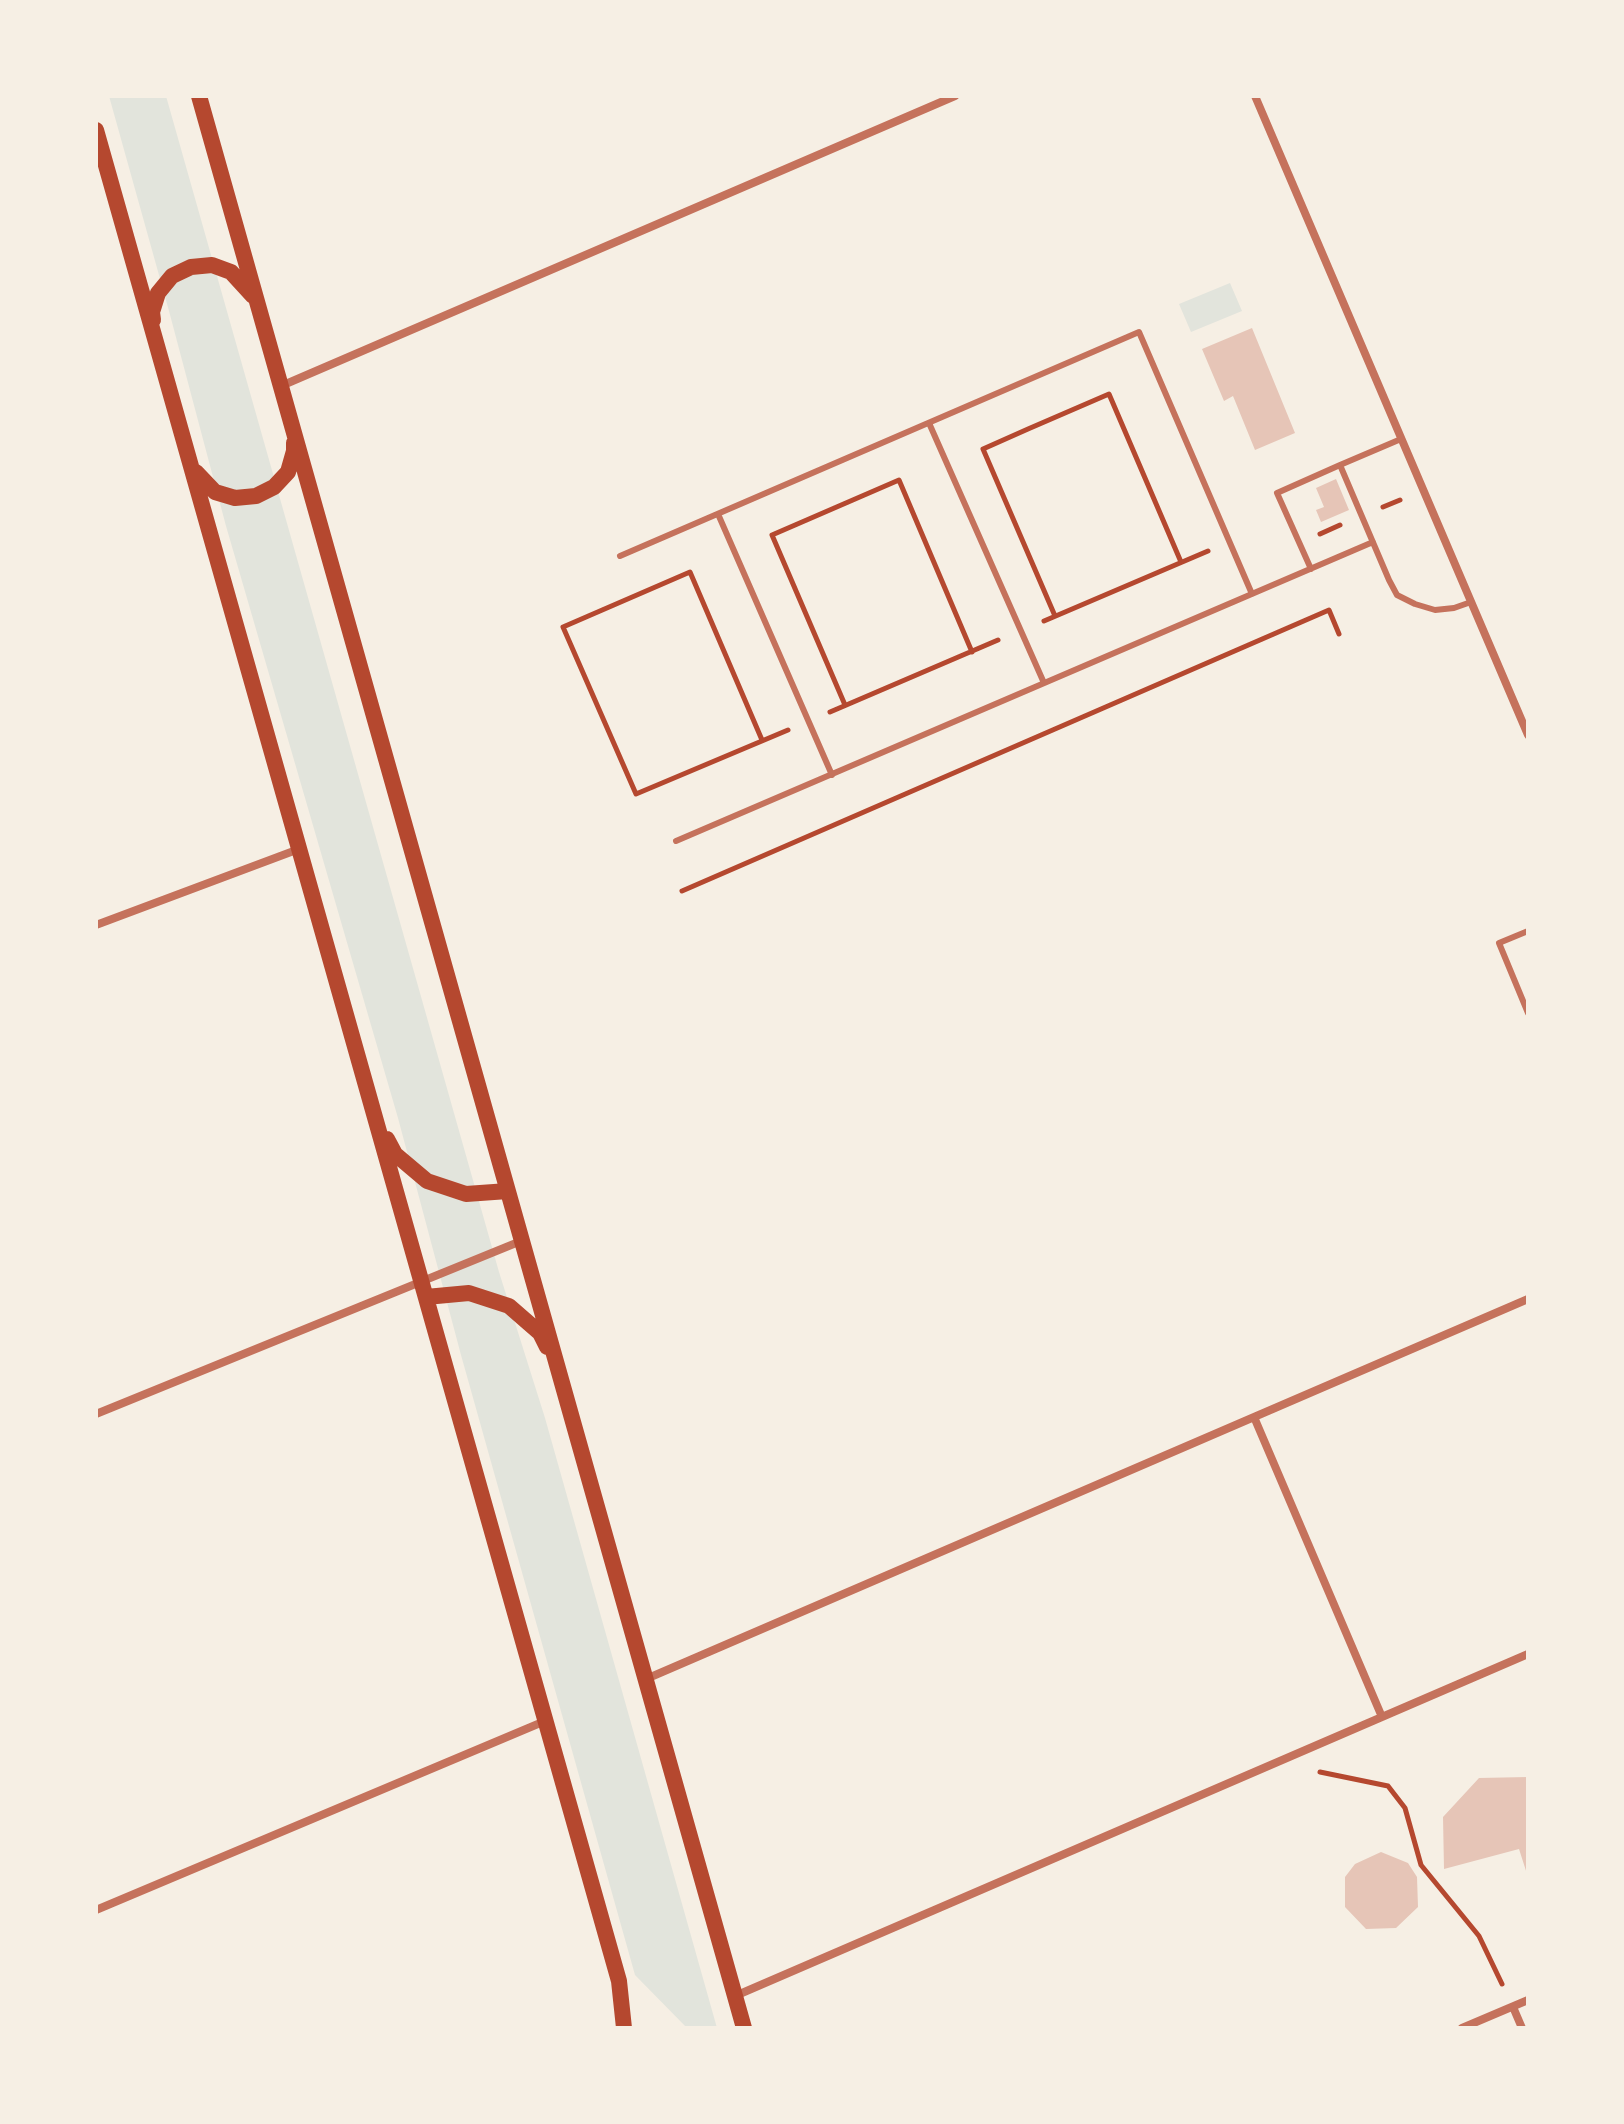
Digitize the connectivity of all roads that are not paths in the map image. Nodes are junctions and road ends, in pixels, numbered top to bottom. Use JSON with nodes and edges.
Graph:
{"nodes":[{"id":1,"x":199,"y":96,"type":"edge"},
{"id":2,"x":955,"y":96,"type":"edge"},
{"id":3,"x":1255,"y":96,"type":"edge"},
{"id":4,"x":96,"y":130,"type":"edge"},
{"id":5,"x":258,"y":304,"type":"junction"},
{"id":6,"x":154,"y":333,"type":"junction"},
{"id":7,"x":281,"y":386,"type":"junction"},
{"id":8,"x":929,"y":423,"type":"junction"},
{"id":9,"x":293,"y":431,"type":"junction"},
{"id":10,"x":1401,"y":439,"type":"junction"},
{"id":11,"x":189,"y":460,"type":"junction"},
{"id":12,"x":1340,"y":465,"type":"junction"},
{"id":13,"x":718,"y":514,"type":"junction"},
{"id":14,"x":1373,"y":542,"type":"junction"},
{"id":15,"x":620,"y":556,"type":"dead end"},
{"id":16,"x":1311,"y":569,"type":"junction"},
{"id":17,"x":1252,"y":594,"type":"junction"},
{"id":18,"x":1471,"y":602,"type":"junction"},
{"id":19,"x":1044,"y":683,"type":"junction"},
{"id":20,"x":1528,"y":735,"type":"edge"},
{"id":21,"x":832,"y":775,"type":"junction"},
{"id":22,"x":676,"y":841,"type":"dead end"},
{"id":23,"x":299,"y":849,"type":"junction"},
{"id":24,"x":96,"y":925,"type":"edge"},
{"id":25,"x":1528,"y":931,"type":"edge"},
{"id":26,"x":1528,"y":1013,"type":"edge"},
{"id":27,"x":374,"y":1117,"type":"junction"},
{"id":28,"x":508,"y":1191,"type":"junction"},
{"id":29,"x":522,"y":1241,"type":"junction"},
{"id":30,"x":423,"y":1291,"type":"junction"},
{"id":31,"x":1528,"y":1299,"type":"edge"},
{"id":32,"x":559,"y":1370,"type":"junction"},
{"id":33,"x":96,"y":1414,"type":"edge"},
{"id":34,"x":1254,"y":1417,"type":"junction"},
{"id":35,"x":1528,"y":1654,"type":"edge"},
{"id":36,"x":646,"y":1679,"type":"junction"},
{"id":37,"x":1382,"y":1717,"type":"junction"},
{"id":38,"x":545,"y":1721,"type":"junction"},
{"id":39,"x":96,"y":1910,"type":"edge"},
{"id":40,"x":735,"y":1996,"type":"junction"},
{"id":41,"x":1528,"y":2000,"type":"edge"},
{"id":42,"x":1513,"y":2007,"type":"junction"},
{"id":43,"x":624,"y":2028,"type":"edge"},
{"id":44,"x":744,"y":2028,"type":"edge"},
{"id":45,"x":1462,"y":2028,"type":"edge"},
{"id":46,"x":1522,"y":2028,"type":"edge"}],
"edges":[{"from":1,"to":5,"type":"main road"},
{"from":2,"to":7,"type":"street"},
{"from":3,"to":10,"type":"street"},
{"from":4,"to":6,"type":"main road"},
{"from":5,"to":6,"type":"main road"},
{"from":5,"to":7,"type":"main road"},
{"from":6,"to":11,"type":"main road"},
{"from":7,"to":9,"type":"main road"},
{"from":8,"to":13,"type":"lane"},
{"from":8,"to":17,"type":"lane"},
{"from":8,"to":19,"type":"lane"},
{"from":9,"to":11,"type":"main road"},
{"from":9,"to":28,"type":"main road"},
{"from":10,"to":12,"type":"lane"},
{"from":10,"to":18,"type":"street"},
{"from":11,"to":23,"type":"main road"},
{"from":12,"to":14,"type":"lane"},
{"from":12,"to":16,"type":"lane"},
{"from":13,"to":15,"type":"lane"},
{"from":13,"to":21,"type":"lane"},
{"from":14,"to":16,"type":"lane"},
{"from":14,"to":18,"type":"lane"},
{"from":16,"to":17,"type":"lane"},
{"from":17,"to":19,"type":"lane"},
{"from":18,"to":20,"type":"street"},
{"from":19,"to":21,"type":"lane"},
{"from":21,"to":22,"type":"lane"},
{"from":23,"to":24,"type":"street"},
{"from":23,"to":27,"type":"main road"},
{"from":25,"to":26,"type":"lane"},
{"from":27,"to":28,"type":"main road"},
{"from":27,"to":30,"type":"main road"},
{"from":28,"to":29,"type":"main road"},
{"from":29,"to":30,"type":"street"},
{"from":29,"to":32,"type":"main road"},
{"from":30,"to":32,"type":"main road"},
{"from":30,"to":33,"type":"street"},
{"from":30,"to":38,"type":"main road"},
{"from":31,"to":34,"type":"street"},
{"from":32,"to":36,"type":"main road"},
{"from":34,"to":36,"type":"street"},
{"from":34,"to":37,"type":"street"},
{"from":35,"to":37,"type":"street"},
{"from":36,"to":40,"type":"main road"},
{"from":37,"to":40,"type":"street"},
{"from":38,"to":39,"type":"street"},
{"from":38,"to":43,"type":"main road"},
{"from":40,"to":44,"type":"main road"},
{"from":41,"to":42,"type":"street"},
{"from":42,"to":45,"type":"street"},
{"from":42,"to":46,"type":"street"}]}
